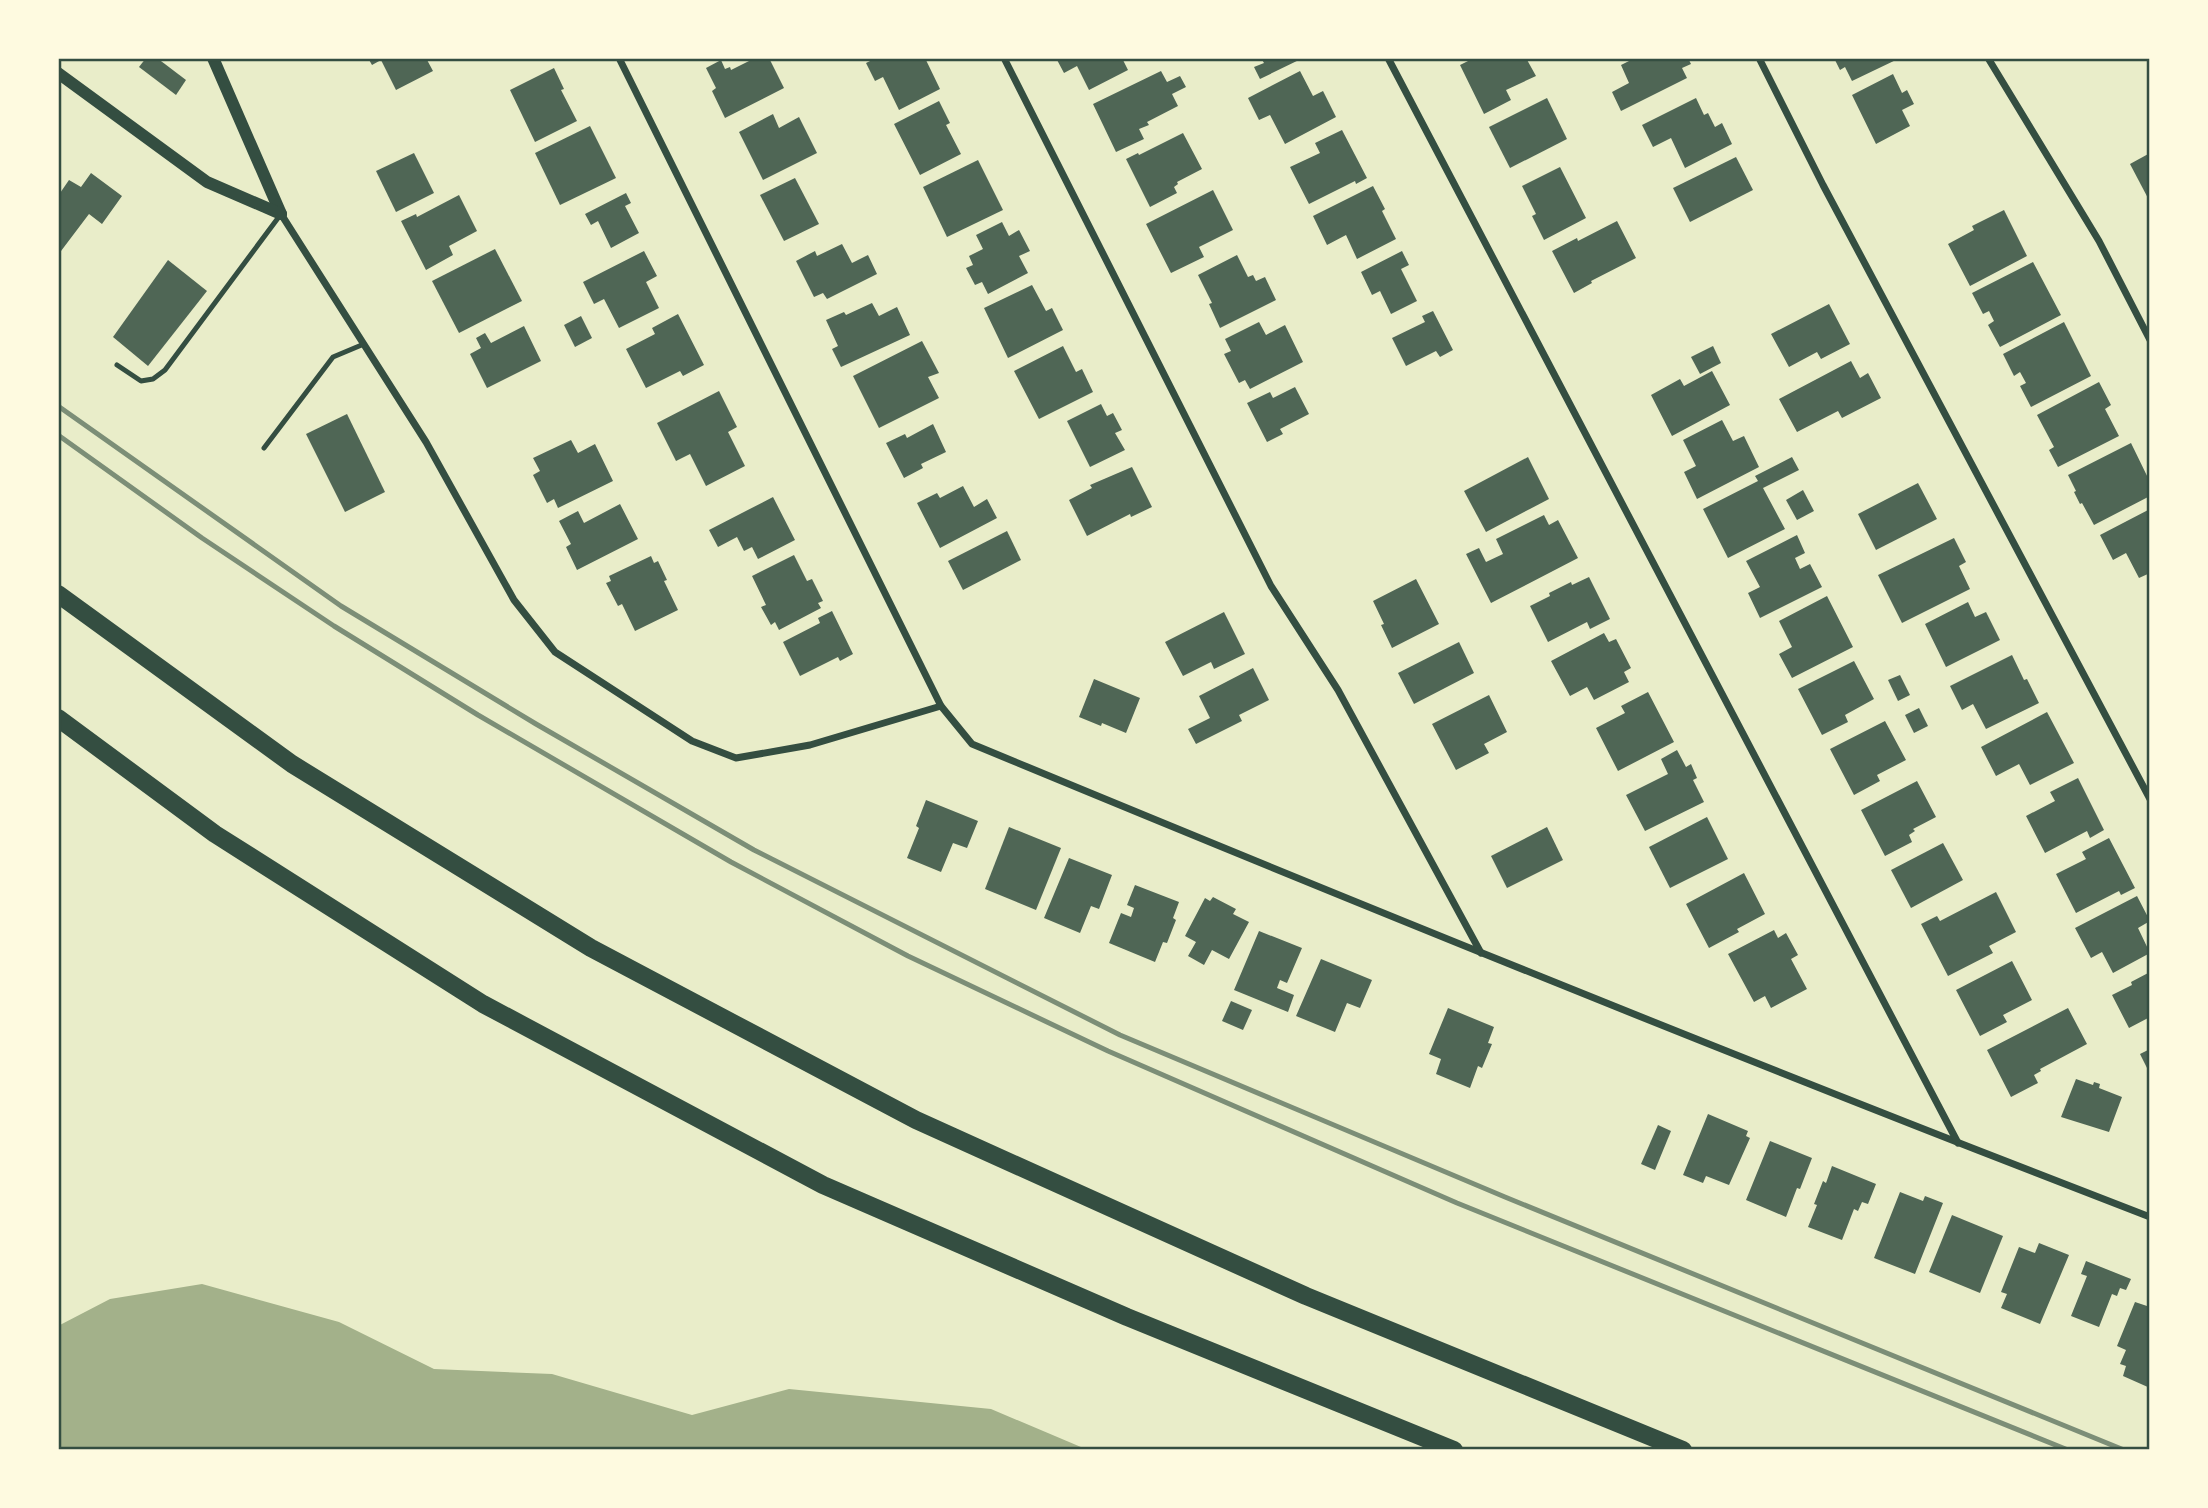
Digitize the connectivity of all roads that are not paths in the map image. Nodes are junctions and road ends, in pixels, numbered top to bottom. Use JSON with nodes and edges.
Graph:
{"nodes":[{"id":1,"x":213,"y":58,"type":"edge"},
{"id":2,"x":619,"y":58,"type":"edge"},
{"id":3,"x":1004,"y":58,"type":"edge"},
{"id":4,"x":1388,"y":58,"type":"edge"},
{"id":5,"x":1759,"y":58,"type":"edge"},
{"id":6,"x":1988,"y":58,"type":"edge"},
{"id":7,"x":58,"y":73,"type":"edge"},
{"id":8,"x":281,"y":214,"type":"junction"},
{"id":9,"x":2150,"y":340,"type":"edge"},
{"id":10,"x":365,"y":344,"type":"junction"},
{"id":11,"x":117,"y":365,"type":"dead end"},
{"id":12,"x":264,"y":448,"type":"dead end"},
{"id":13,"x":58,"y":594,"type":"edge"},
{"id":14,"x":941,"y":706,"type":"junction"},
{"id":15,"x":58,"y":718,"type":"edge"},
{"id":16,"x":2150,"y":799,"type":"edge"},
{"id":17,"x":1481,"y":954,"type":"junction"},
{"id":18,"x":1959,"y":1143,"type":"junction"},
{"id":19,"x":2150,"y":1217,"type":"edge"},
{"id":20,"x":1454,"y":1450,"type":"edge"},
{"id":21,"x":1683,"y":1450,"type":"edge"}],
"edges":[{"from":1,"to":8,"type":"street"},
{"from":2,"to":14,"type":"street"},
{"from":3,"to":17,"type":"street"},
{"from":4,"to":18,"type":"street"},
{"from":5,"to":16,"type":"street"},
{"from":6,"to":9,"type":"street"},
{"from":7,"to":8,"type":"street"},
{"from":8,"to":10,"type":"street"},
{"from":8,"to":11,"type":"lane"},
{"from":10,"to":12,"type":"lane"},
{"from":10,"to":14,"type":"street"},
{"from":13,"to":21,"type":"main road"},
{"from":14,"to":17,"type":"street"},
{"from":15,"to":20,"type":"main road"},
{"from":17,"to":18,"type":"street"},
{"from":18,"to":19,"type":"street"}]}
